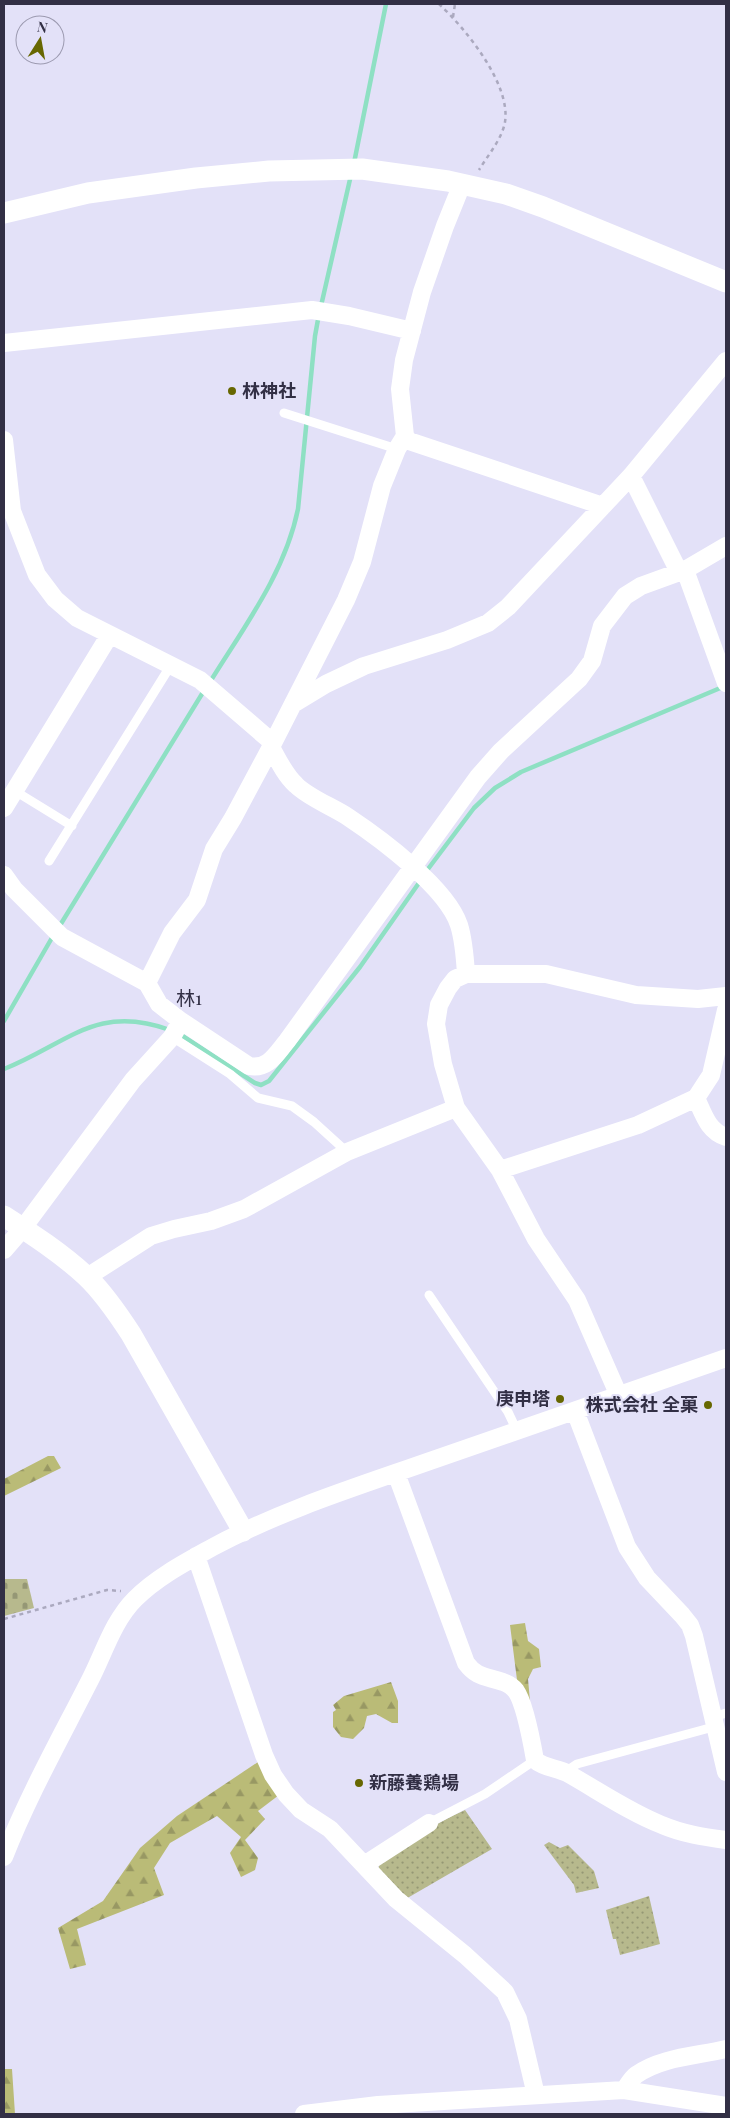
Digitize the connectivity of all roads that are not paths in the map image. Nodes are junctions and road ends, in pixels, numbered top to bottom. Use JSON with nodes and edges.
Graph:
{"nodes":[{"id":1,"x":466,"y":185,"type":"junction"},
{"id":2,"x":4,"y":213,"type":"edge"},
{"id":3,"x":726,"y":282,"type":"edge"},
{"id":4,"x":412,"y":332,"type":"junction"},
{"id":5,"x":4,"y":344,"type":"edge"},
{"id":6,"x":726,"y":361,"type":"edge"},
{"id":7,"x":284,"y":413,"type":"dead end"},
{"id":8,"x":4,"y":440,"type":"edge"},
{"id":9,"x":400,"y":442,"type":"junction"},
{"id":10,"x":631,"y":476,"type":"junction"},
{"id":11,"x":603,"y":506,"type":"junction"},
{"id":12,"x":726,"y":546,"type":"edge"},
{"id":13,"x":682,"y":571,"type":"junction"},
{"id":14,"x":109,"y":636,"type":"junction"},
{"id":15,"x":171,"y":665,"type":"junction"},
{"id":16,"x":726,"y":683,"type":"edge"},
{"id":17,"x":293,"y":705,"type":"junction"},
{"id":18,"x":272,"y":745,"type":"junction"},
{"id":19,"x":15,"y":791,"type":"junction"},
{"id":20,"x":4,"y":808,"type":"edge"},
{"id":21,"x":72,"y":826,"type":"junction"},
{"id":22,"x":49,"y":861,"type":"dead end"},
{"id":23,"x":412,"y":868,"type":"junction"},
{"id":24,"x":4,"y":875,"type":"edge"},
{"id":25,"x":466,"y":974,"type":"junction"},
{"id":26,"x":147,"y":983,"type":"junction"},
{"id":27,"x":726,"y":996,"type":"edge"},
{"id":28,"x":726,"y":1010,"type":"edge"},
{"id":29,"x":181,"y":1021,"type":"junction"},
{"id":30,"x":172,"y":1037,"type":"junction"},
{"id":31,"x":696,"y":1098,"type":"junction"},
{"id":32,"x":456,"y":1108,"type":"junction"},
{"id":33,"x":726,"y":1137,"type":"edge"},
{"id":34,"x":347,"y":1152,"type":"junction"},
{"id":35,"x":500,"y":1170,"type":"junction"},
{"id":36,"x":4,"y":1216,"type":"edge"},
{"id":37,"x":23,"y":1228,"type":"junction"},
{"id":38,"x":4,"y":1250,"type":"edge"},
{"id":39,"x":87,"y":1277,"type":"junction"},
{"id":40,"x":429,"y":1296,"type":"dead end"},
{"id":41,"x":726,"y":1358,"type":"edge"},
{"id":42,"x":619,"y":1396,"type":"junction"},
{"id":43,"x":575,"y":1411,"type":"junction"},
{"id":44,"x":517,"y":1431,"type":"junction"},
{"id":45,"x":396,"y":1473,"type":"junction"},
{"id":46,"x":243,"y":1531,"type":"junction"},
{"id":47,"x":196,"y":1556,"type":"junction"},
{"id":48,"x":719,"y":1719,"type":"edge"},
{"id":49,"x":724,"y":1744,"type":"edge"},
{"id":50,"x":535,"y":1760,"type":"junction"},
{"id":51,"x":565,"y":1772,"type":"junction"},
{"id":52,"x":726,"y":1772,"type":"edge"},
{"id":53,"x":429,"y":1824,"type":"joint"},
{"id":54,"x":726,"y":1840,"type":"edge"},
{"id":55,"x":4,"y":1857,"type":"edge"},
{"id":56,"x":364,"y":1865,"type":"junction"},
{"id":57,"x":726,"y":2049,"type":"edge"},
{"id":58,"x":624,"y":2090,"type":"junction"},
{"id":59,"x":536,"y":2095,"type":"junction"},
{"id":60,"x":726,"y":2106,"type":"edge"},
{"id":61,"x":304,"y":2114,"type":"edge"}],
"edges":[{"from":1,"to":2,"type":"street"},
{"from":1,"to":3,"type":"street"},
{"from":1,"to":4,"type":"street"},
{"from":4,"to":5,"type":"street"},
{"from":4,"to":9,"type":"street"},
{"from":6,"to":10,"type":"street"},
{"from":7,"to":9,"type":"lane"},
{"from":8,"to":14,"type":"street"},
{"from":9,"to":11,"type":"street"},
{"from":9,"to":17,"type":"street"},
{"from":10,"to":11,"type":"street"},
{"from":10,"to":13,"type":"street"},
{"from":11,"to":17,"type":"street"},
{"from":12,"to":13,"type":"street"},
{"from":13,"to":16,"type":"street"},
{"from":13,"to":23,"type":"street"},
{"from":14,"to":15,"type":"street"},
{"from":14,"to":19,"type":"street"},
{"from":15,"to":18,"type":"street"},
{"from":15,"to":21,"type":"lane"},
{"from":17,"to":18,"type":"street"},
{"from":18,"to":23,"type":"street"},
{"from":18,"to":26,"type":"street"},
{"from":19,"to":20,"type":"street"},
{"from":19,"to":21,"type":"lane"},
{"from":21,"to":22,"type":"lane"},
{"from":23,"to":25,"type":"street"},
{"from":23,"to":29,"type":"street"},
{"from":24,"to":26,"type":"street"},
{"from":25,"to":27,"type":"street"},
{"from":25,"to":32,"type":"street"},
{"from":26,"to":29,"type":"street"},
{"from":28,"to":31,"type":"street"},
{"from":29,"to":30,"type":"street"},
{"from":30,"to":34,"type":"lane"},
{"from":30,"to":37,"type":"street"},
{"from":31,"to":33,"type":"street"},
{"from":31,"to":35,"type":"street"},
{"from":32,"to":34,"type":"street"},
{"from":32,"to":35,"type":"street"},
{"from":34,"to":39,"type":"street"},
{"from":35,"to":42,"type":"street"},
{"from":36,"to":37,"type":"street"},
{"from":37,"to":38,"type":"street"},
{"from":37,"to":39,"type":"street"},
{"from":39,"to":46,"type":"street"},
{"from":40,"to":44,"type":"lane"},
{"from":41,"to":42,"type":"street"},
{"from":42,"to":43,"type":"street"},
{"from":43,"to":44,"type":"street"},
{"from":43,"to":48,"type":"street"},
{"from":44,"to":45,"type":"street"},
{"from":45,"to":46,"type":"street"},
{"from":45,"to":50,"type":"street"},
{"from":46,"to":47,"type":"street"},
{"from":47,"to":55,"type":"street"},
{"from":47,"to":56,"type":"street"},
{"from":48,"to":49,"type":"street"},
{"from":48,"to":51,"type":"lane"},
{"from":49,"to":52,"type":"street"},
{"from":50,"to":51,"type":"street"},
{"from":50,"to":53,"type":"lane"},
{"from":51,"to":54,"type":"street"},
{"from":53,"to":56,"type":"street"},
{"from":56,"to":59,"type":"street"},
{"from":57,"to":58,"type":"street"},
{"from":58,"to":59,"type":"street"},
{"from":58,"to":60,"type":"street"},
{"from":59,"to":61,"type":"street"}]}
